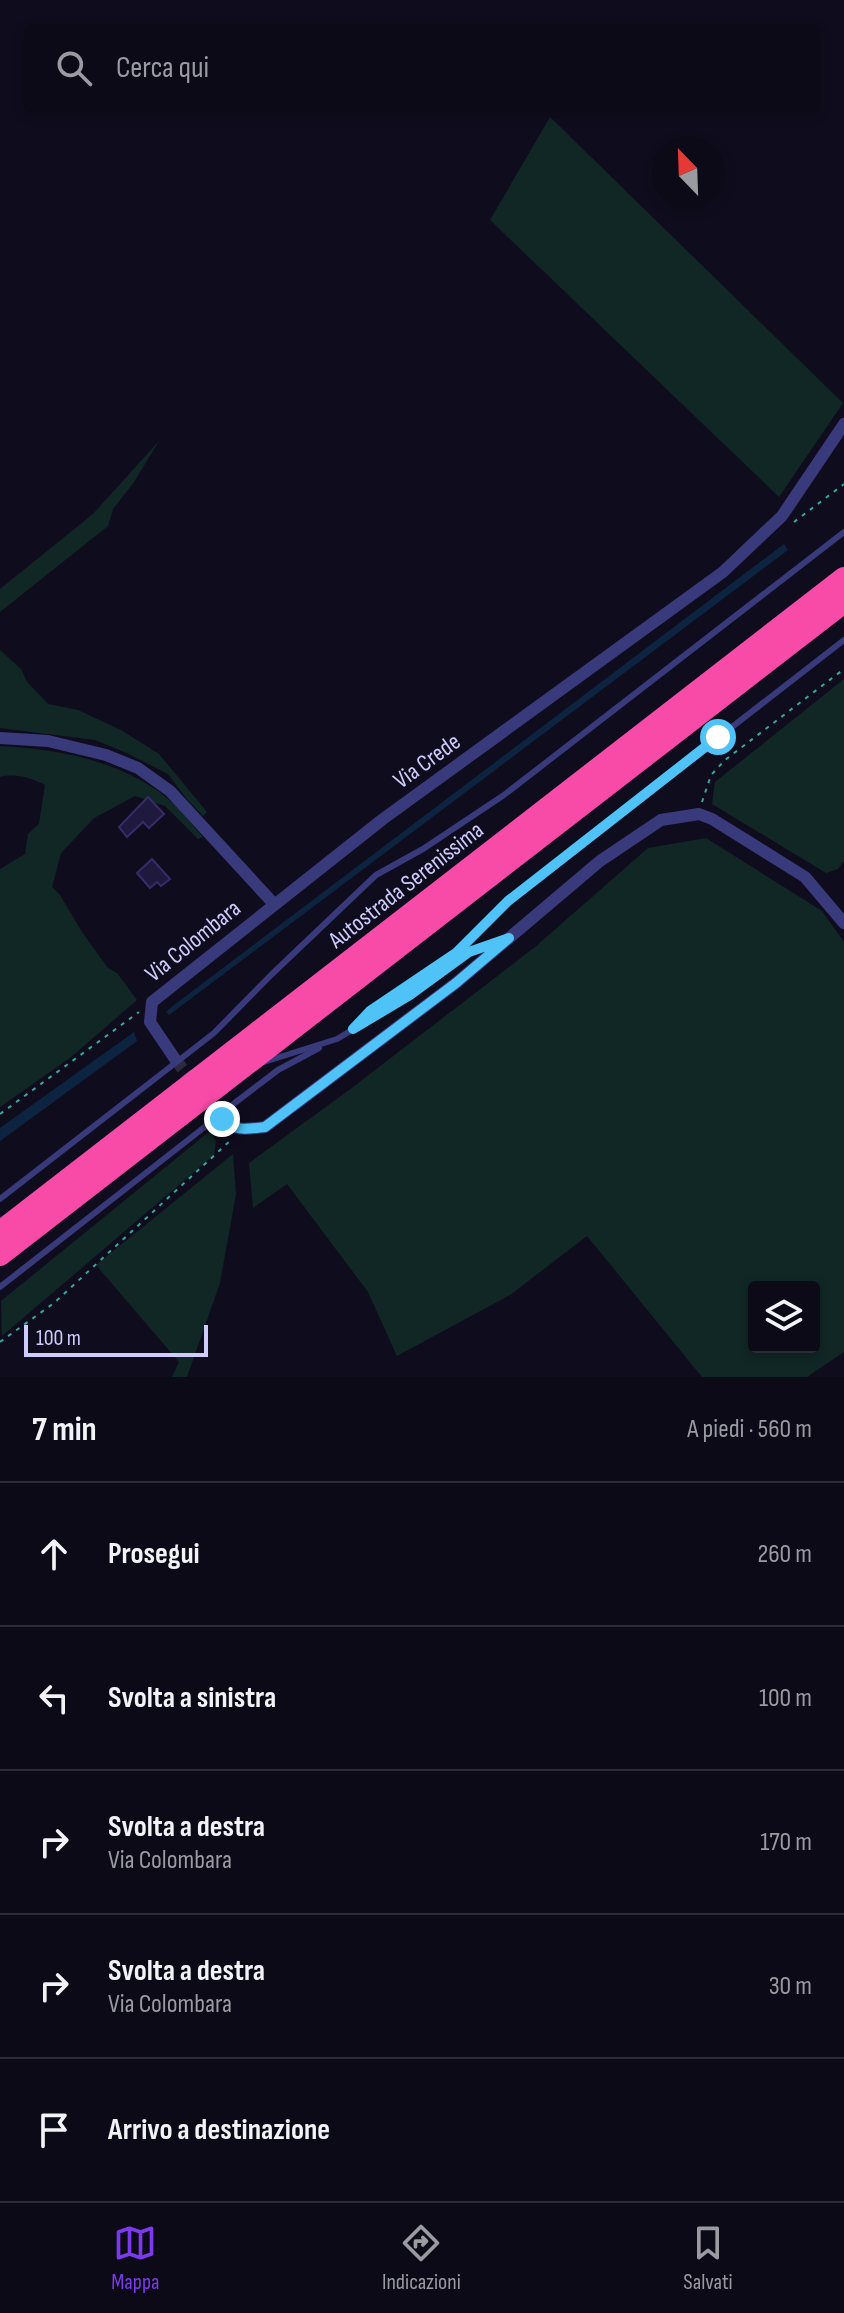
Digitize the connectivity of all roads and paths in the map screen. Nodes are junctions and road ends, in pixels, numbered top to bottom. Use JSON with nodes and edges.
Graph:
{"nodes":[{"id":1,"x":844,"y":424,"type":"edge"},
{"id":2,"x":844,"y":484,"type":"edge"},
{"id":3,"x":782,"y":516,"type":"junction"},
{"id":4,"x":844,"y":532,"type":"edge"},
{"id":5,"x":844,"y":578,"type":"edge"},
{"id":6,"x":844,"y":602,"type":"edge"},
{"id":7,"x":844,"y":640,"type":"edge"},
{"id":8,"x":844,"y":669,"type":"edge"},
{"id":9,"x":0,"y":738,"type":"edge"},
{"id":10,"x":699,"y":814,"type":"junction"},
{"id":11,"x":274,"y":904,"type":"junction"},
{"id":12,"x":844,"y":923,"type":"edge"},
{"id":13,"x":509,"y":938,"type":"junction"},
{"id":14,"x":152,"y":1002,"type":"junction"},
{"id":15,"x":353,"y":1029,"type":"junction"},
{"id":16,"x":337,"y":1039,"type":"junction"},
{"id":17,"x":175,"y":1059,"type":"tunnel mouth"},
{"id":18,"x":238,"y":1071,"type":"junction"},
{"id":19,"x":0,"y":1114,"type":"edge"},
{"id":20,"x":216,"y":1121,"type":"junction"},
{"id":21,"x":241,"y":1130,"type":"junction"},
{"id":22,"x":0,"y":1199,"type":"edge"},
{"id":23,"x":0,"y":1232,"type":"edge"},
{"id":24,"x":0,"y":1255,"type":"edge"},
{"id":25,"x":0,"y":1287,"type":"edge"},
{"id":26,"x":0,"y":1342,"type":"edge"}],
"edges":[{"from":1,"to":3,"type":"street","name":"Via Crede"},
{"from":2,"to":3,"type":"path"},
{"from":3,"to":11,"type":"street","name":"Via Crede"},
{"from":4,"to":22,"type":"lane"},
{"from":5,"to":23,"type":"highway","name":"Autostrada Serenissima"},
{"from":6,"to":18,"type":"highway","name":"Autostrada Serenissima"},
{"from":7,"to":15,"type":"lane"},
{"from":8,"to":10,"type":"path"},
{"from":9,"to":11,"type":"street"},
{"from":10,"to":12,"type":"street"},
{"from":10,"to":13,"type":"street"},
{"from":11,"to":14,"type":"street","name":"Via Colombara"},
{"from":13,"to":15,"type":"lane"},
{"from":13,"to":21,"type":"street"},
{"from":14,"to":17,"type":"street","name":"Via Colombara"},
{"from":14,"to":19,"type":"path"},
{"from":15,"to":16,"type":"lane"},
{"from":16,"to":18,"type":"lane"},
{"from":16,"to":20,"type":"lane","bridge":true},
{"from":18,"to":24,"type":"highway","name":"Autostrada Serenissima"},
{"from":20,"to":21,"type":"street"},
{"from":20,"to":25,"type":"lane"},
{"from":21,"to":26,"type":"path"}]}
